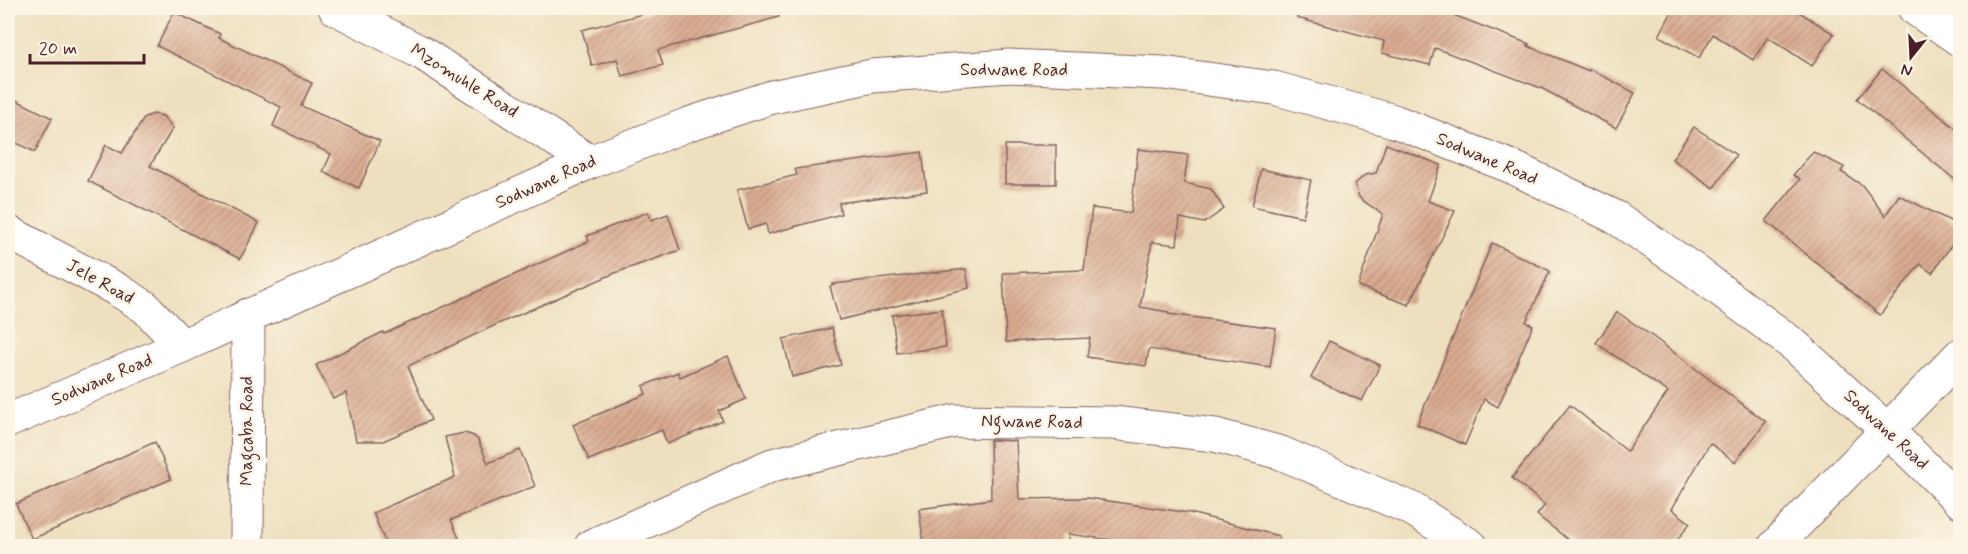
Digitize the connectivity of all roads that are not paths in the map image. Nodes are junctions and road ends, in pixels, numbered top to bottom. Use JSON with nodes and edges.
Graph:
{"nodes":[{"id":1,"x":335,"y":8,"type":"edge"},
{"id":2,"x":1914,"y":8,"type":"edge"},
{"id":3,"x":1960,"y":40,"type":"edge"},
{"id":4,"x":590,"y":162,"type":"junction"},
{"id":5,"x":8,"y":232,"type":"edge"},
{"id":6,"x":248,"y":315,"type":"junction"},
{"id":7,"x":182,"y":346,"type":"junction"},
{"id":8,"x":1960,"y":355,"type":"edge"},
{"id":9,"x":8,"y":421,"type":"edge"},
{"id":10,"x":1887,"y":430,"type":"junction"},
{"id":11,"x":1960,"y":501,"type":"edge"},
{"id":12,"x":247,"y":546,"type":"edge"},
{"id":13,"x":591,"y":546,"type":"edge"},
{"id":14,"x":1471,"y":546,"type":"edge"},
{"id":15,"x":1775,"y":546,"type":"edge"}],
"edges":[{"from":1,"to":4,"type":"street","name":"Mzomuhle Road"},
{"from":2,"to":3,"type":"street"},
{"from":4,"to":6,"type":"street","name":"Sodwane Road"},
{"from":4,"to":10,"type":"street","name":"Sodwane Road"},
{"from":5,"to":7,"type":"street","name":"Jele Road"},
{"from":6,"to":7,"type":"street","name":"Sodwane Road"},
{"from":6,"to":12,"type":"street","name":"Magcaba Road"},
{"from":7,"to":9,"type":"street","name":"Sodwane Road"},
{"from":8,"to":10,"type":"street"},
{"from":10,"to":11,"type":"street","name":"Sodwane Road"},
{"from":10,"to":15,"type":"street"},
{"from":13,"to":14,"type":"street","name":"Ngwane Road"}]}
